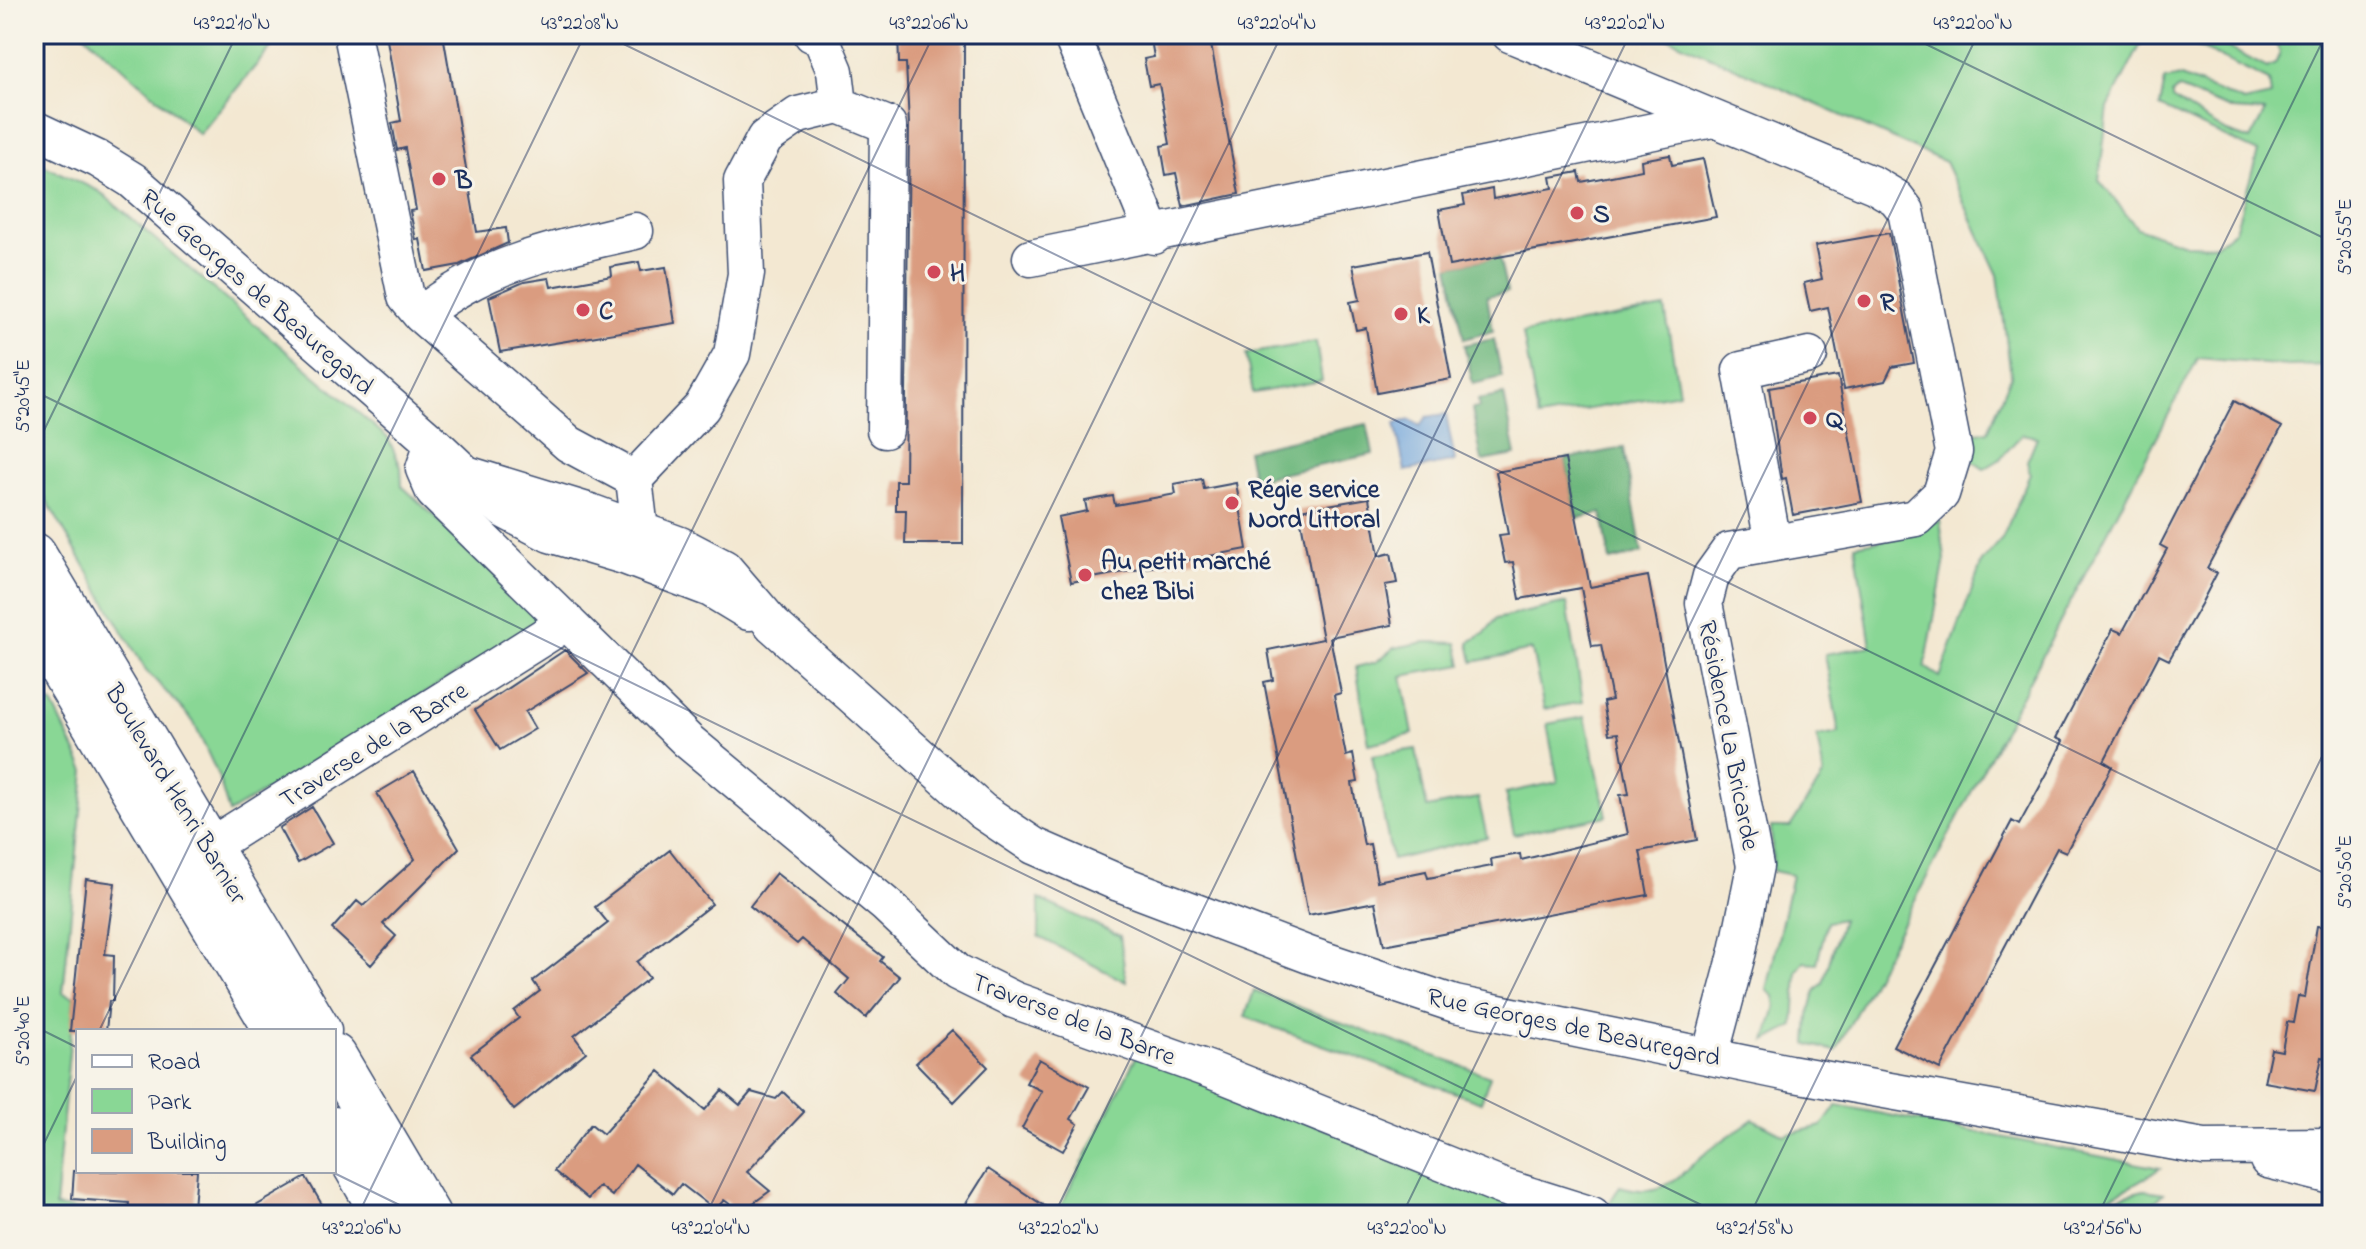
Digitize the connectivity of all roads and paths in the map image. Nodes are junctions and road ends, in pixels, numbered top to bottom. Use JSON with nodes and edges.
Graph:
{"nodes":[{"id":1,"x":352,"y":34,"type":"edge"},
{"id":2,"x":812,"y":34,"type":"edge"},
{"id":3,"x":1071,"y":34,"type":"edge"},
{"id":4,"x":1510,"y":34,"type":"edge"},
{"id":5,"x":839,"y":105,"type":"junction"},
{"id":6,"x":1713,"y":119,"type":"junction"},
{"id":7,"x":34,"y":129,"type":"edge"},
{"id":8,"x":635,"y":231,"type":"dead end"},
{"id":9,"x":1154,"y":236,"type":"junction"},
{"id":10,"x":1031,"y":258,"type":"dead end"},
{"id":11,"x":421,"y":315,"type":"junction"},
{"id":12,"x":1809,"y":355,"type":"dead end"},
{"id":13,"x":885,"y":430,"type":"dead end"},
{"id":14,"x":433,"y":443,"type":"junction"},
{"id":15,"x":569,"y":444,"type":"junction"},
{"id":16,"x":634,"y":479,"type":"junction"},
{"id":17,"x":550,"y":517,"type":"junction"},
{"id":18,"x":640,"y":530,"type":"junction"},
{"id":19,"x":1773,"y":543,"type":"junction"},
{"id":20,"x":34,"y":555,"type":"edge"},
{"id":21,"x":567,"y":622,"type":"junction"},
{"id":22,"x":34,"y":623,"type":"edge"},
{"id":23,"x":773,"y":625,"type":"junction"},
{"id":24,"x":194,"y":856,"type":"junction"},
{"id":25,"x":276,"y":1029,"type":"edge"},
{"id":26,"x":318,"y":1029,"type":"edge"},
{"id":27,"x":1710,"y":1056,"type":"junction"},
{"id":28,"x":336,"y":1059,"type":"edge"},
{"id":29,"x":336,"y":1132,"type":"edge"},
{"id":30,"x":2332,"y":1146,"type":"edge"},
{"id":31,"x":2223,"y":1149,"type":"junction"},
{"id":32,"x":2332,"y":1176,"type":"edge"},
{"id":33,"x":384,"y":1215,"type":"edge"},
{"id":34,"x":428,"y":1215,"type":"edge"},
{"id":35,"x":1592,"y":1215,"type":"edge"}],
"edges":[{"from":1,"to":11,"type":"street"},
{"from":2,"to":5,"type":"street"},
{"from":3,"to":9,"type":"street"},
{"from":4,"to":6,"type":"street","name":"Résidence La Bricarde"},
{"from":5,"to":13,"type":"street"},
{"from":5,"to":16,"type":"street"},
{"from":6,"to":9,"type":"street"},
{"from":6,"to":19,"type":"street","name":"Résidence La Bricarde"},
{"from":7,"to":14,"type":"street","name":"Rue Georges de Beauregard"},
{"from":8,"to":11,"type":"street"},
{"from":9,"to":10,"type":"street"},
{"from":11,"to":15,"type":"street"},
{"from":12,"to":19,"type":"street"},
{"from":14,"to":17,"type":"street","name":"Rue Georges de Beauregard"},
{"from":14,"to":21,"type":"street","name":"Traverse de la Barre"},
{"from":15,"to":16,"type":"street"},
{"from":15,"to":17,"type":"street"},
{"from":16,"to":18,"type":"street"},
{"from":17,"to":18,"type":"street","name":"Rue Georges de Beauregard"},
{"from":17,"to":23,"type":"street","name":"Rue Georges de Beauregard"},
{"from":18,"to":23,"type":"street","name":"Rue Georges de Beauregard"},
{"from":19,"to":27,"type":"street","name":"Résidence La Bricarde"},
{"from":20,"to":24,"type":"main road","name":"Boulevard Henri Barnier"},
{"from":21,"to":24,"type":"street","name":"Traverse de la Barre"},
{"from":21,"to":35,"type":"street","name":"Traverse de la Barre"},
{"from":22,"to":24,"type":"main road","name":"Boulevard Henri Barnier"},
{"from":23,"to":27,"type":"street","name":"Rue Georges de Beauregard"},
{"from":24,"to":25,"type":"main road","name":"Boulevard Henri Barnier"},
{"from":24,"to":26,"type":"main road","name":"Boulevard Henri Barnier"},
{"from":27,"to":31,"type":"street","name":"Rue Georges de Beauregard"},
{"from":28,"to":34,"type":"main road"},
{"from":29,"to":33,"type":"main road"},
{"from":30,"to":31,"type":"street","name":"Rue Georges de Beauregard"},
{"from":31,"to":32,"type":"street"}]}
